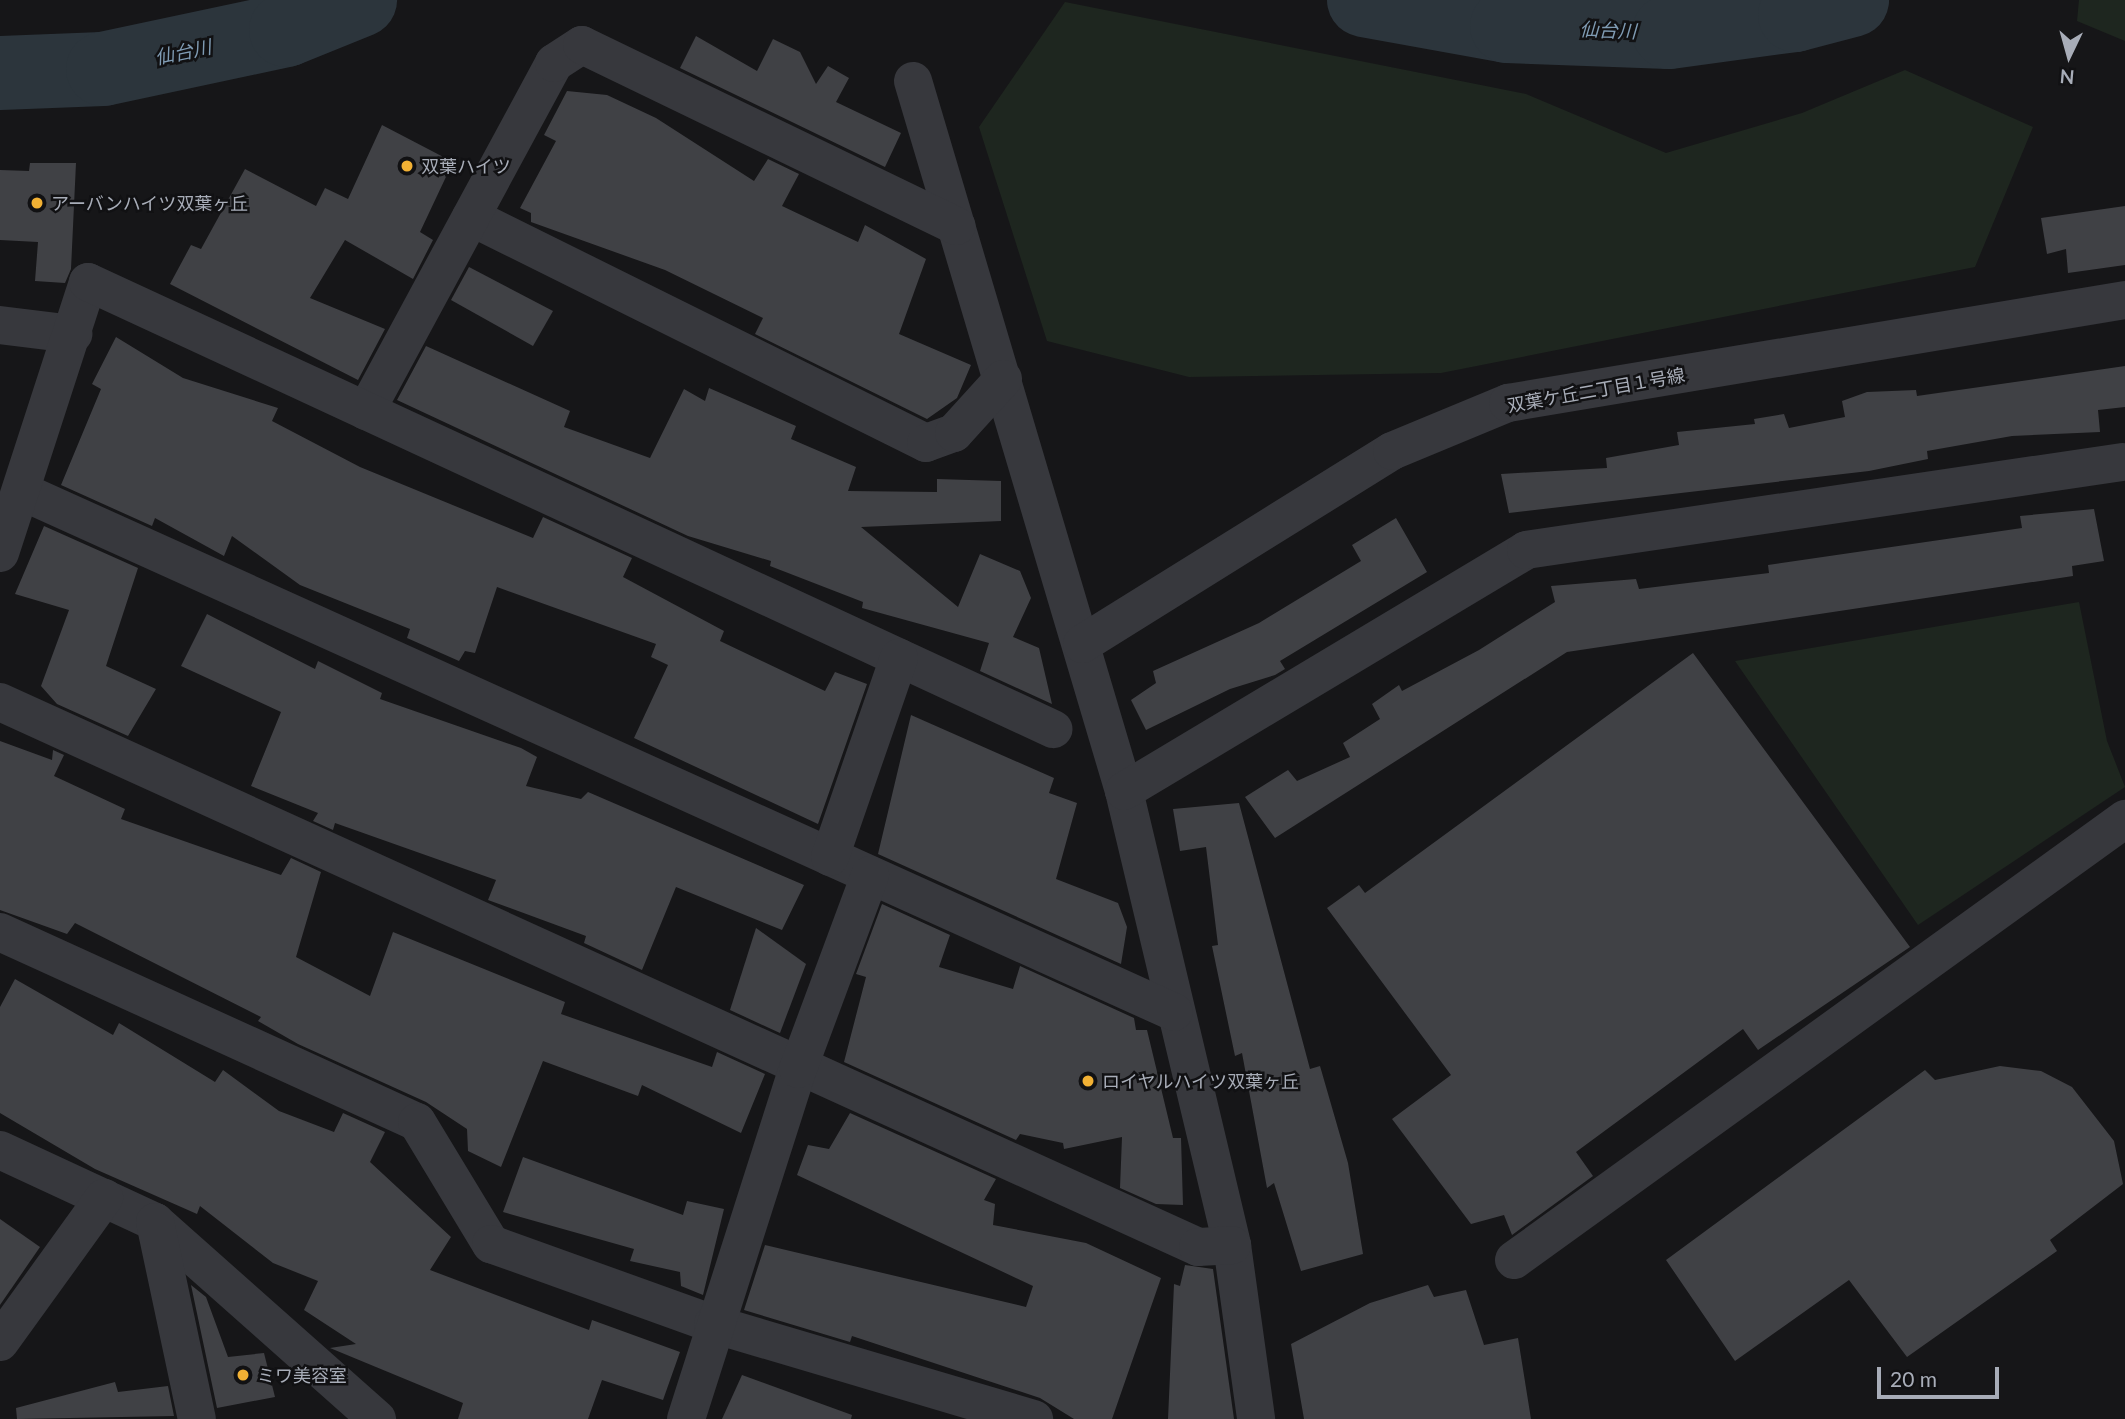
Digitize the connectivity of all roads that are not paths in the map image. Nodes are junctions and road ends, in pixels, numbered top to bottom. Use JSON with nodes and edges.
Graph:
{"nodes":[{"id":1,"x":913,"y":81,"type":"dead end"},
{"id":2,"x":471,"y":217,"type":"junction"},
{"id":3,"x":957,"y":226,"type":"junction"},
{"id":4,"x":2125,"y":300,"type":"edge"},
{"id":5,"x":0,"y":325,"type":"edge"},
{"id":6,"x":73,"y":334,"type":"junction"},
{"id":7,"x":1003,"y":379,"type":"junction"},
{"id":8,"x":366,"y":411,"type":"junction"},
{"id":9,"x":2124,"y":467,"type":"edge"},
{"id":10,"x":21,"y":491,"type":"junction"},
{"id":11,"x":0,"y":553,"type":"edge"},
{"id":12,"x":1082,"y":644,"type":"junction"},
{"id":13,"x":899,"y":658,"type":"junction"},
{"id":14,"x":0,"y":702,"type":"edge"},
{"id":15,"x":1053,"y":729,"type":"dead end"},
{"id":16,"x":1124,"y":791,"type":"junction"},
{"id":17,"x":2125,"y":819,"type":"edge"},
{"id":18,"x":830,"y":857,"type":"junction"},
{"id":19,"x":870,"y":875,"type":"junction"},
{"id":20,"x":0,"y":932,"type":"edge"},
{"id":21,"x":1174,"y":1012,"type":"junction"},
{"id":22,"x":797,"y":1069,"type":"junction"},
{"id":23,"x":0,"y":1150,"type":"edge"},
{"id":24,"x":103,"y":1198,"type":"junction"},
{"id":25,"x":155,"y":1222,"type":"junction"},
{"id":26,"x":1232,"y":1245,"type":"junction"},
{"id":27,"x":1514,"y":1261,"type":"dead end"},
{"id":28,"x":713,"y":1324,"type":"junction"},
{"id":29,"x":0,"y":1342,"type":"edge"},
{"id":30,"x":197,"y":1419,"type":"edge"},
{"id":31,"x":377,"y":1419,"type":"edge"},
{"id":32,"x":685,"y":1419,"type":"edge"},
{"id":33,"x":1034,"y":1419,"type":"edge"},
{"id":34,"x":1256,"y":1419,"type":"edge"}],
"edges":[{"from":1,"to":3,"type":"street"},
{"from":2,"to":3,"type":"street"},
{"from":2,"to":7,"type":"street"},
{"from":2,"to":8,"type":"street"},
{"from":3,"to":7,"type":"street"},
{"from":4,"to":12,"type":"street","name":"双葉ケ丘二丁目１号線"},
{"from":5,"to":6,"type":"street"},
{"from":6,"to":8,"type":"street"},
{"from":6,"to":10,"type":"street"},
{"from":7,"to":12,"type":"street"},
{"from":8,"to":13,"type":"street"},
{"from":9,"to":16,"type":"street"},
{"from":10,"to":11,"type":"street"},
{"from":10,"to":18,"type":"street"},
{"from":12,"to":16,"type":"street"},
{"from":13,"to":15,"type":"street"},
{"from":13,"to":18,"type":"street"},
{"from":14,"to":22,"type":"street"},
{"from":16,"to":21,"type":"street"},
{"from":17,"to":27,"type":"street"},
{"from":18,"to":19,"type":"street"},
{"from":19,"to":21,"type":"street"},
{"from":19,"to":22,"type":"street"},
{"from":20,"to":28,"type":"street"},
{"from":21,"to":26,"type":"street"},
{"from":22,"to":26,"type":"street"},
{"from":22,"to":28,"type":"street"},
{"from":23,"to":24,"type":"street"},
{"from":24,"to":25,"type":"street"},
{"from":24,"to":29,"type":"street"},
{"from":25,"to":30,"type":"street"},
{"from":25,"to":31,"type":"street"},
{"from":26,"to":34,"type":"street"},
{"from":28,"to":32,"type":"street"},
{"from":28,"to":33,"type":"street"}]}
